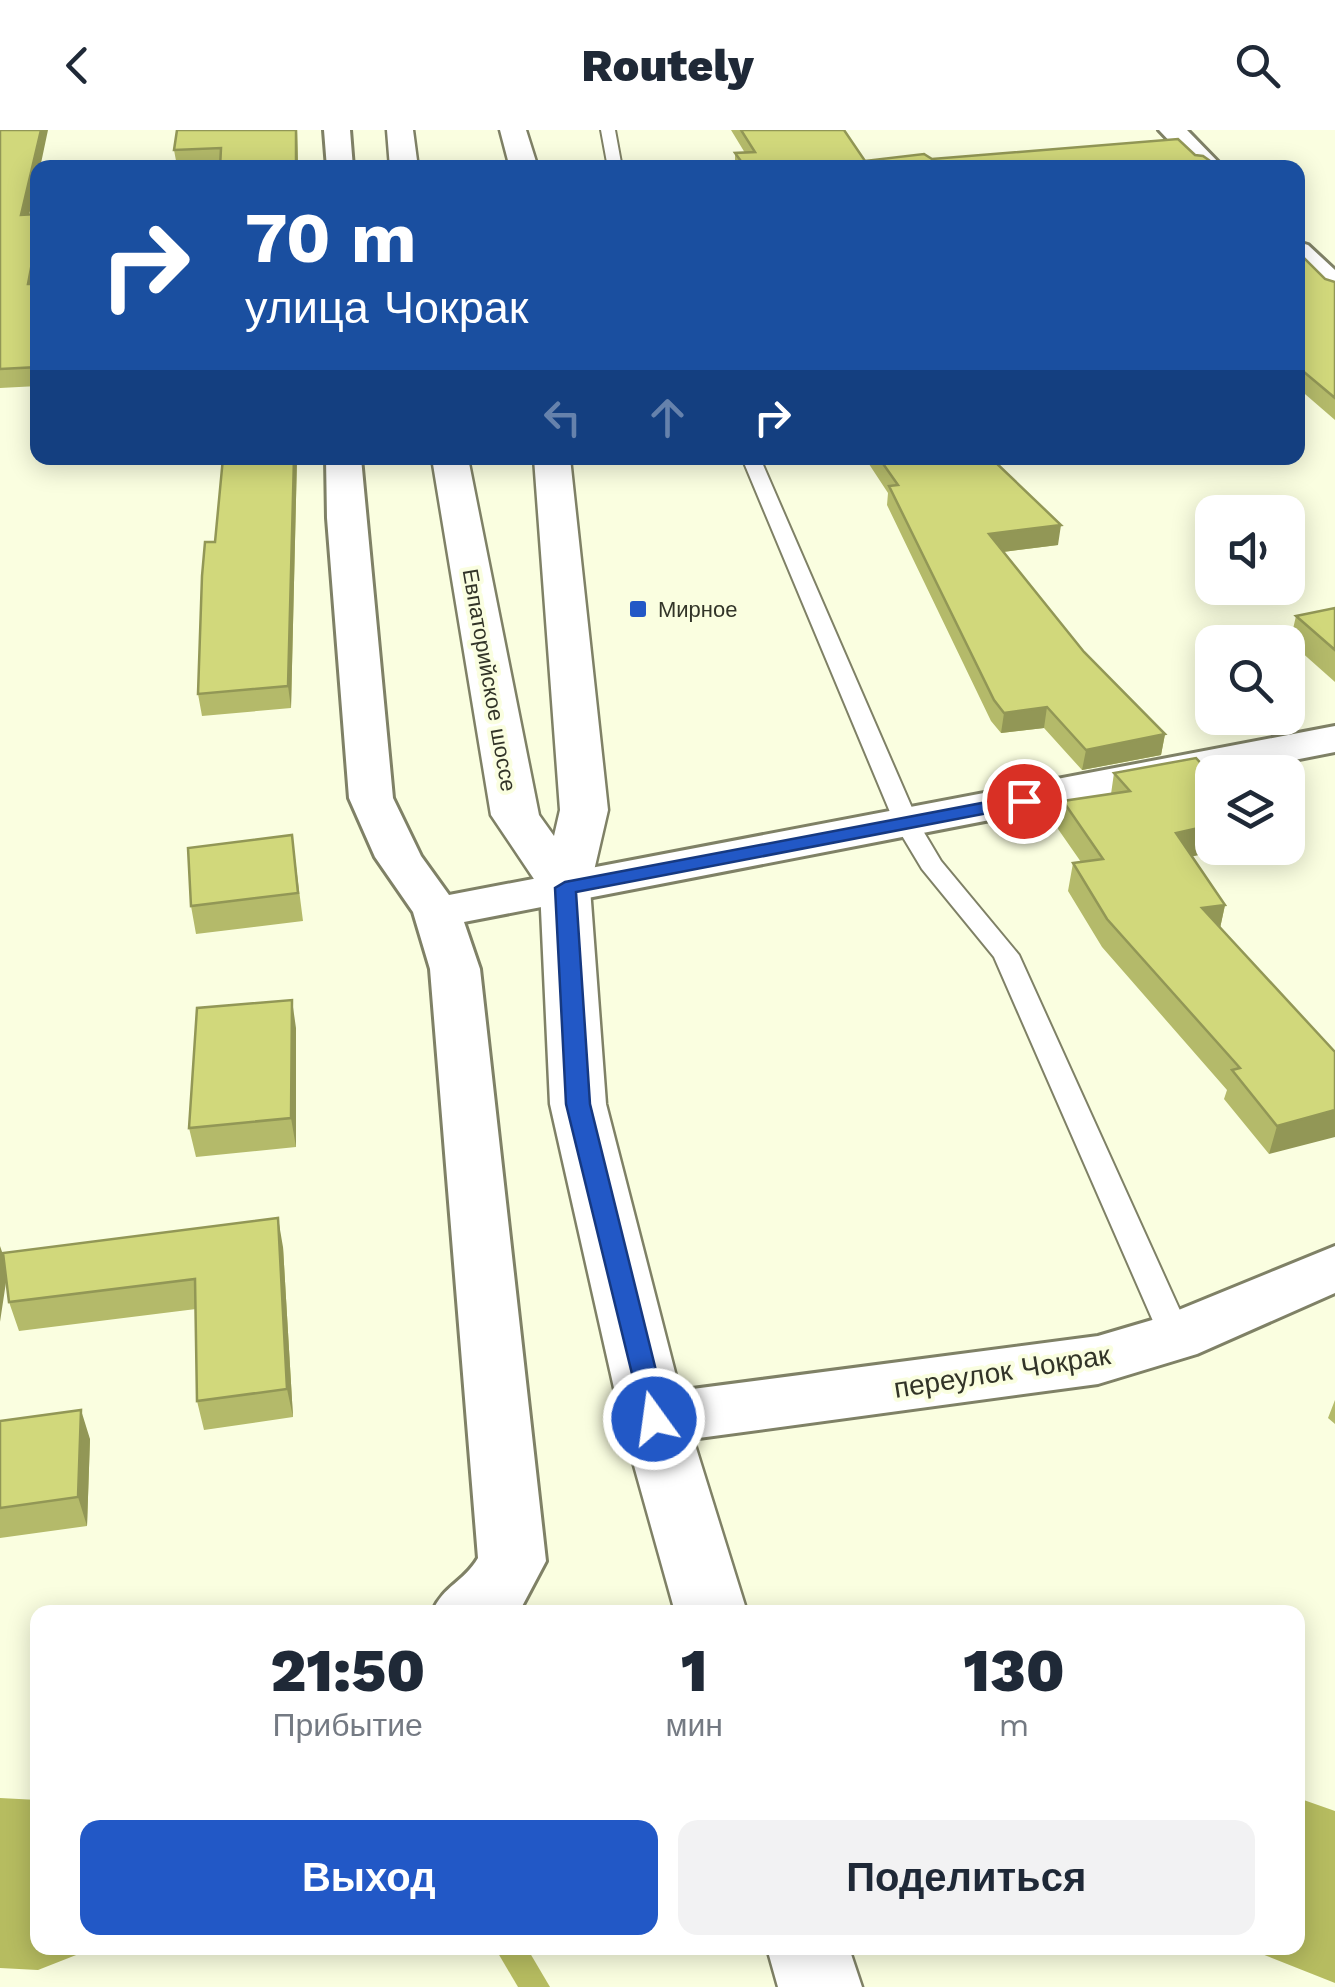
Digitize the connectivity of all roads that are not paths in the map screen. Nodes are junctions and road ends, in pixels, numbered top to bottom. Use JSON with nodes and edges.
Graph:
{"nodes":[{"id":1,"x":338,"y":130,"type":"edge"},
{"id":2,"x":400,"y":130,"type":"edge"},
{"id":3,"x":513,"y":130,"type":"edge"},
{"id":4,"x":536,"y":130,"type":"edge"},
{"id":5,"x":608,"y":130,"type":"edge"},
{"id":6,"x":1172,"y":130,"type":"edge"},
{"id":7,"x":340,"y":160,"type":"edge"},
{"id":8,"x":403,"y":160,"type":"edge"},
{"id":9,"x":522,"y":160,"type":"edge"},
{"id":10,"x":540,"y":160,"type":"edge"},
{"id":11,"x":614,"y":160,"type":"edge"},
{"id":12,"x":1203,"y":160,"type":"edge"},
{"id":13,"x":1305,"y":258,"type":"edge"},
{"id":14,"x":1335,"y":287,"type":"edge"},
{"id":15,"x":344,"y":465,"type":"edge"},
{"id":16,"x":451,"y":465,"type":"edge"},
{"id":17,"x":553,"y":465,"type":"edge"},
{"id":18,"x":754,"y":465,"type":"edge"},
{"id":19,"x":1335,"y":739,"type":"edge"},
{"id":20,"x":907,"y":824,"type":"junction"},
{"id":21,"x":565,"y":888,"type":"junction"},
{"id":22,"x":437,"y":912,"type":"junction"},
{"id":23,"x":1335,"y":1268,"type":"edge"},
{"id":24,"x":1176,"y":1337,"type":"junction"},
{"id":25,"x":654,"y":1419,"type":"junction"},
{"id":26,"x":476,"y":1605,"type":"edge"},
{"id":27,"x":709,"y":1605,"type":"edge"},
{"id":28,"x":810,"y":1955,"type":"edge"},
{"id":29,"x":820,"y":1987,"type":"edge"}],
"edges":[{"from":1,"to":7,"type":"street"},
{"from":2,"to":8,"type":"main road"},
{"from":3,"to":9,"type":"main road"},
{"from":4,"to":10,"type":"main road"},
{"from":5,"to":11,"type":"lane"},
{"from":6,"to":12,"type":"street"},
{"from":13,"to":14,"type":"street"},
{"from":15,"to":22,"type":"street"},
{"from":16,"to":21,"type":"main road","name":"Евпаторийское шоссе"},
{"from":17,"to":21,"type":"main road"},
{"from":18,"to":20,"type":"lane"},
{"from":19,"to":20,"type":"street"},
{"from":20,"to":21,"type":"street"},
{"from":20,"to":24,"type":"lane"},
{"from":21,"to":22,"type":"street"},
{"from":21,"to":25,"type":"main road"},
{"from":22,"to":26,"type":"street"},
{"from":23,"to":24,"type":"street","name":"переулок Чокрак"},
{"from":24,"to":25,"type":"street","name":"переулок Чокрак"},
{"from":25,"to":27,"type":"main road"},
{"from":28,"to":29,"type":"main road"}]}
